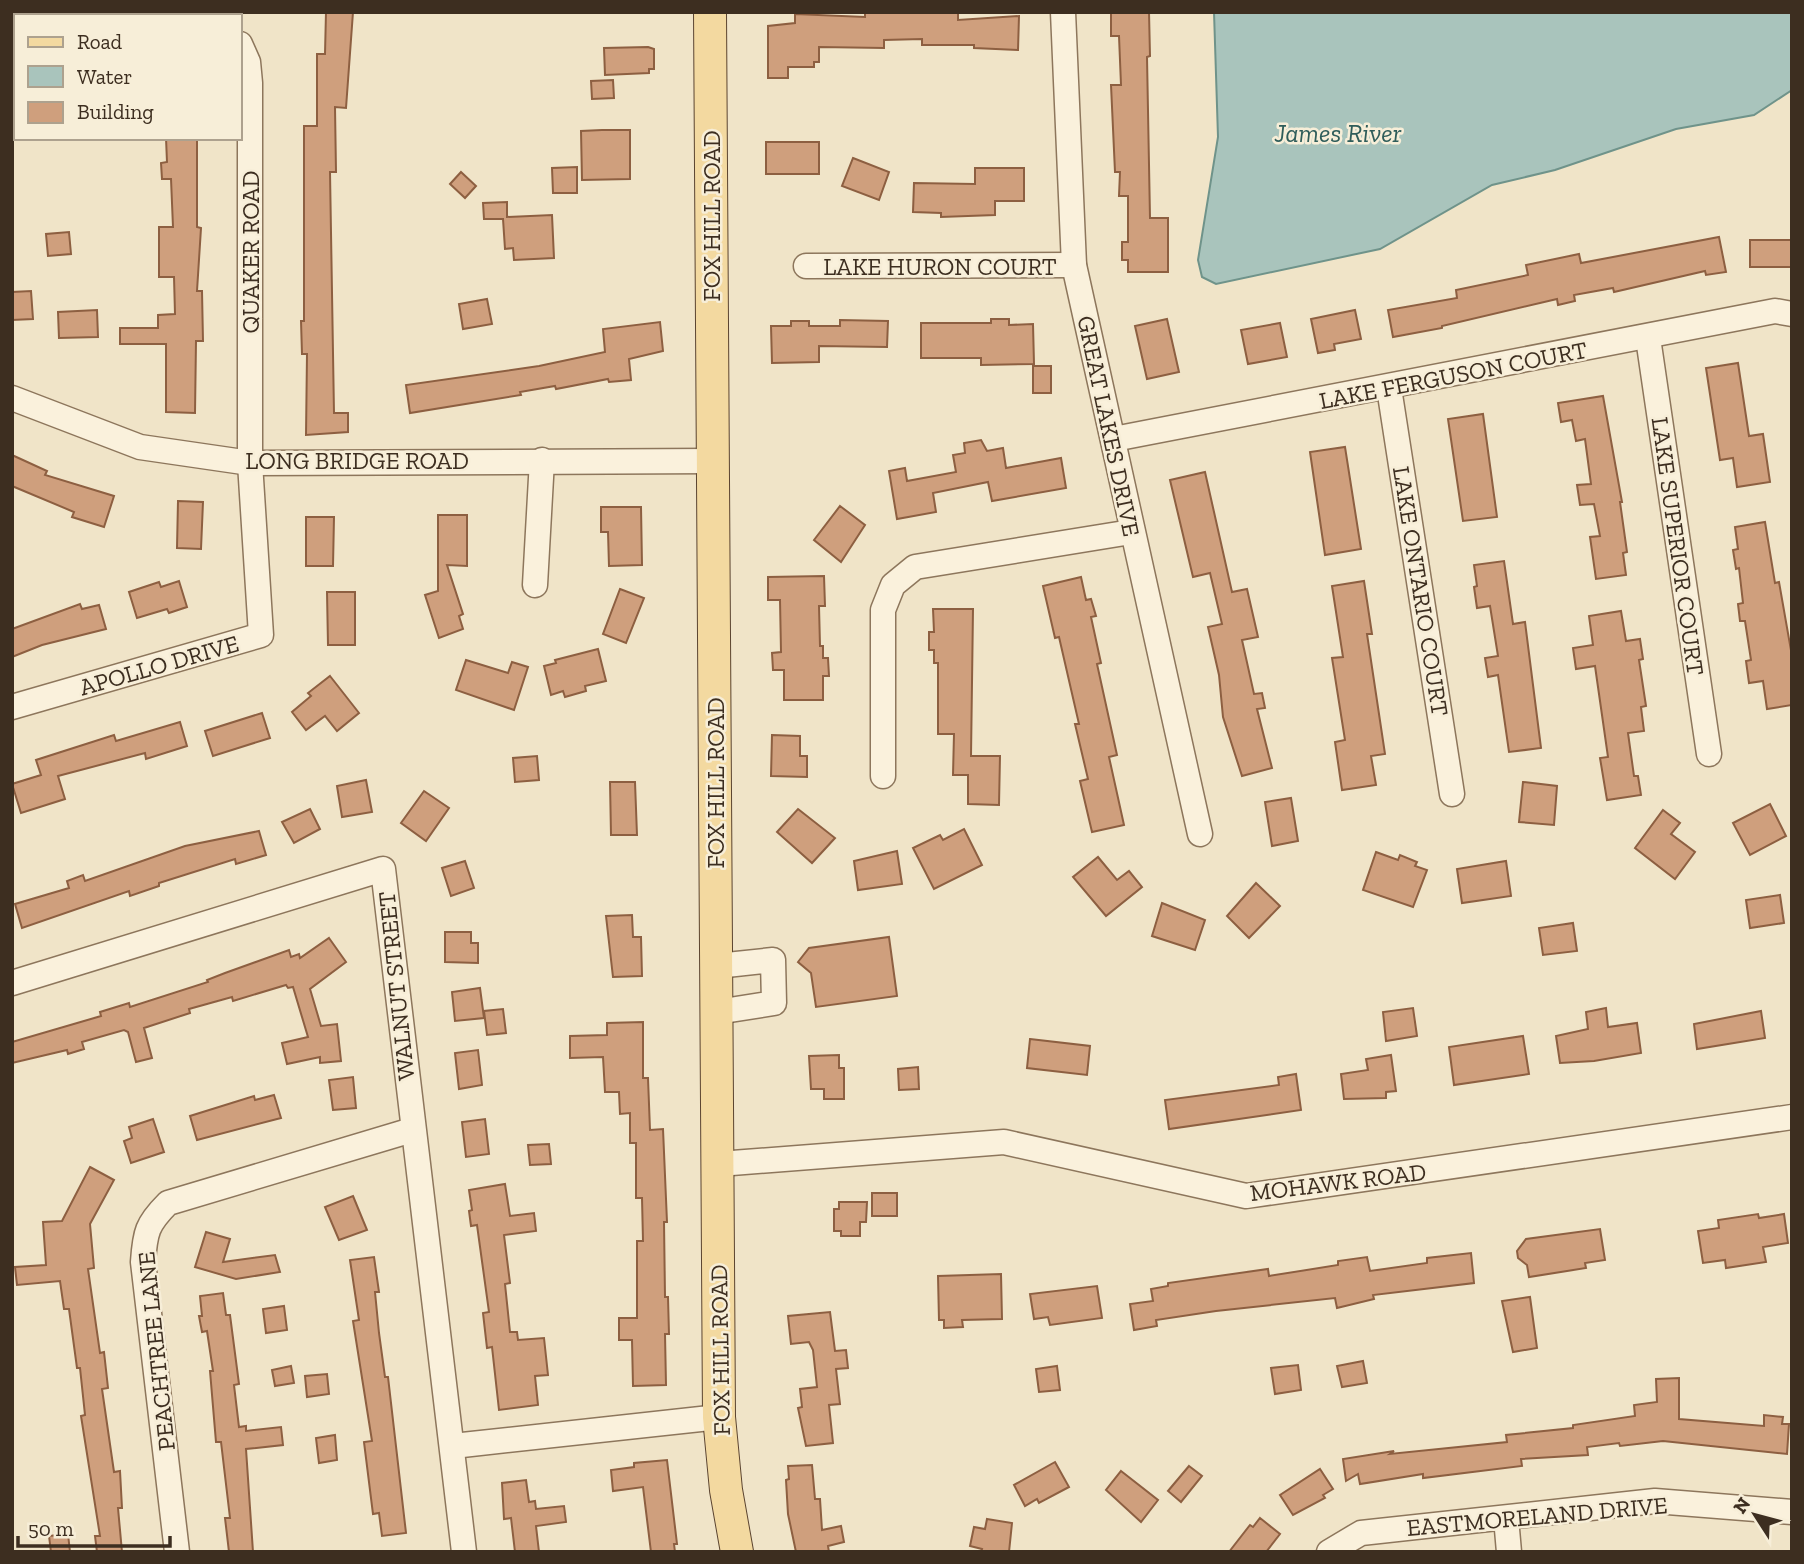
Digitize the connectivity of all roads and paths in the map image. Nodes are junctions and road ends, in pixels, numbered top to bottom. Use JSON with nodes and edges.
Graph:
{"nodes":[{"id":1,"x":710,"y":12,"type":"edge"},
{"id":2,"x":1063,"y":12,"type":"edge"},
{"id":3,"x":242,"y":48,"type":"edge"},
{"id":4,"x":1074,"y":265,"type":"junction"},
{"id":5,"x":806,"y":266,"type":"dead end"},
{"id":6,"x":1792,"y":314,"type":"edge"},
{"id":7,"x":1648,"y":338,"type":"junction"},
{"id":8,"x":1389,"y":388,"type":"junction"},
{"id":9,"x":12,"y":398,"type":"edge"},
{"id":10,"x":1114,"y":439,"type":"junction"},
{"id":11,"x":542,"y":460,"type":"junction"},
{"id":12,"x":713,"y":461,"type":"junction"},
{"id":13,"x":250,"y":463,"type":"junction"},
{"id":14,"x":1131,"y":532,"type":"junction"},
{"id":15,"x":535,"y":585,"type":"dead end"},
{"id":16,"x":12,"y":707,"type":"edge"},
{"id":17,"x":1709,"y":754,"type":"dead end"},
{"id":18,"x":883,"y":776,"type":"dead end"},
{"id":19,"x":1452,"y":794,"type":"dead end"},
{"id":20,"x":1200,"y":834,"type":"dead end"},
{"id":21,"x":717,"y":966,"type":"junction"},
{"id":22,"x":12,"y":983,"type":"edge"},
{"id":23,"x":717,"y":1012,"type":"junction"},
{"id":24,"x":1792,"y":1117,"type":"edge"},
{"id":25,"x":412,"y":1130,"type":"junction"},
{"id":26,"x":719,"y":1164,"type":"junction"},
{"id":27,"x":719,"y":1417,"type":"junction"},
{"id":28,"x":453,"y":1446,"type":"junction"},
{"id":29,"x":1792,"y":1513,"type":"edge"},
{"id":30,"x":1506,"y":1518,"type":"junction"},
{"id":31,"x":177,"y":1552,"type":"edge"},
{"id":32,"x":464,"y":1552,"type":"edge"},
{"id":33,"x":737,"y":1552,"type":"edge"},
{"id":34,"x":1329,"y":1552,"type":"edge"},
{"id":35,"x":1509,"y":1552,"type":"edge"}],
"edges":[{"from":1,"to":12,"type":"main road","name":"FOX HILL ROAD"},
{"from":2,"to":4,"type":"street","name":"GREAT LAKES DRIVE"},
{"from":3,"to":13,"type":"street","name":"QUAKER ROAD"},
{"from":4,"to":5,"type":"street","name":"LAKE HURON COURT"},
{"from":4,"to":10,"type":"street","name":"GREAT LAKES DRIVE"},
{"from":6,"to":7,"type":"street","name":"LAKE FERGUSON COURT"},
{"from":7,"to":8,"type":"street","name":"LAKE FERGUSON COURT"},
{"from":7,"to":17,"type":"street","name":"LAKE SUPERIOR COURT"},
{"from":8,"to":10,"type":"street","name":"LAKE FERGUSON COURT"},
{"from":8,"to":19,"type":"street","name":"LAKE ONTARIO COURT"},
{"from":9,"to":13,"type":"street","name":"LONG BRIDGE ROAD"},
{"from":10,"to":14,"type":"street","name":"GREAT LAKES DRIVE"},
{"from":11,"to":12,"type":"street","name":"LONG BRIDGE ROAD"},
{"from":11,"to":13,"type":"street","name":"LONG BRIDGE ROAD"},
{"from":11,"to":15,"type":"street"},
{"from":12,"to":21,"type":"main road","name":"FOX HILL ROAD"},
{"from":13,"to":16,"type":"street","name":"APOLLO DRIVE"},
{"from":14,"to":18,"type":"street"},
{"from":14,"to":20,"type":"street","name":"GREAT LAKES DRIVE"},
{"from":21,"to":23,"type":"main road","name":"FOX HILL ROAD"},
{"from":21,"to":23,"type":"street"},
{"from":22,"to":25,"type":"street","name":"WALNUT STREET"},
{"from":23,"to":26,"type":"main road","name":"FOX HILL ROAD"},
{"from":24,"to":26,"type":"street","name":"MOHAWK ROAD"},
{"from":25,"to":28,"type":"street","name":"WALNUT STREET"},
{"from":25,"to":31,"type":"street","name":"PEACHTREE LANE"},
{"from":26,"to":27,"type":"main road","name":"FOX HILL ROAD"},
{"from":27,"to":28,"type":"street"},
{"from":27,"to":33,"type":"main road","name":"FOX HILL ROAD"},
{"from":28,"to":32,"type":"street","name":"WALNUT STREET"},
{"from":29,"to":30,"type":"street","name":"EASTMORELAND DRIVE"},
{"from":30,"to":34,"type":"street","name":"EASTMORELAND DRIVE"},
{"from":30,"to":35,"type":"street"}]}
